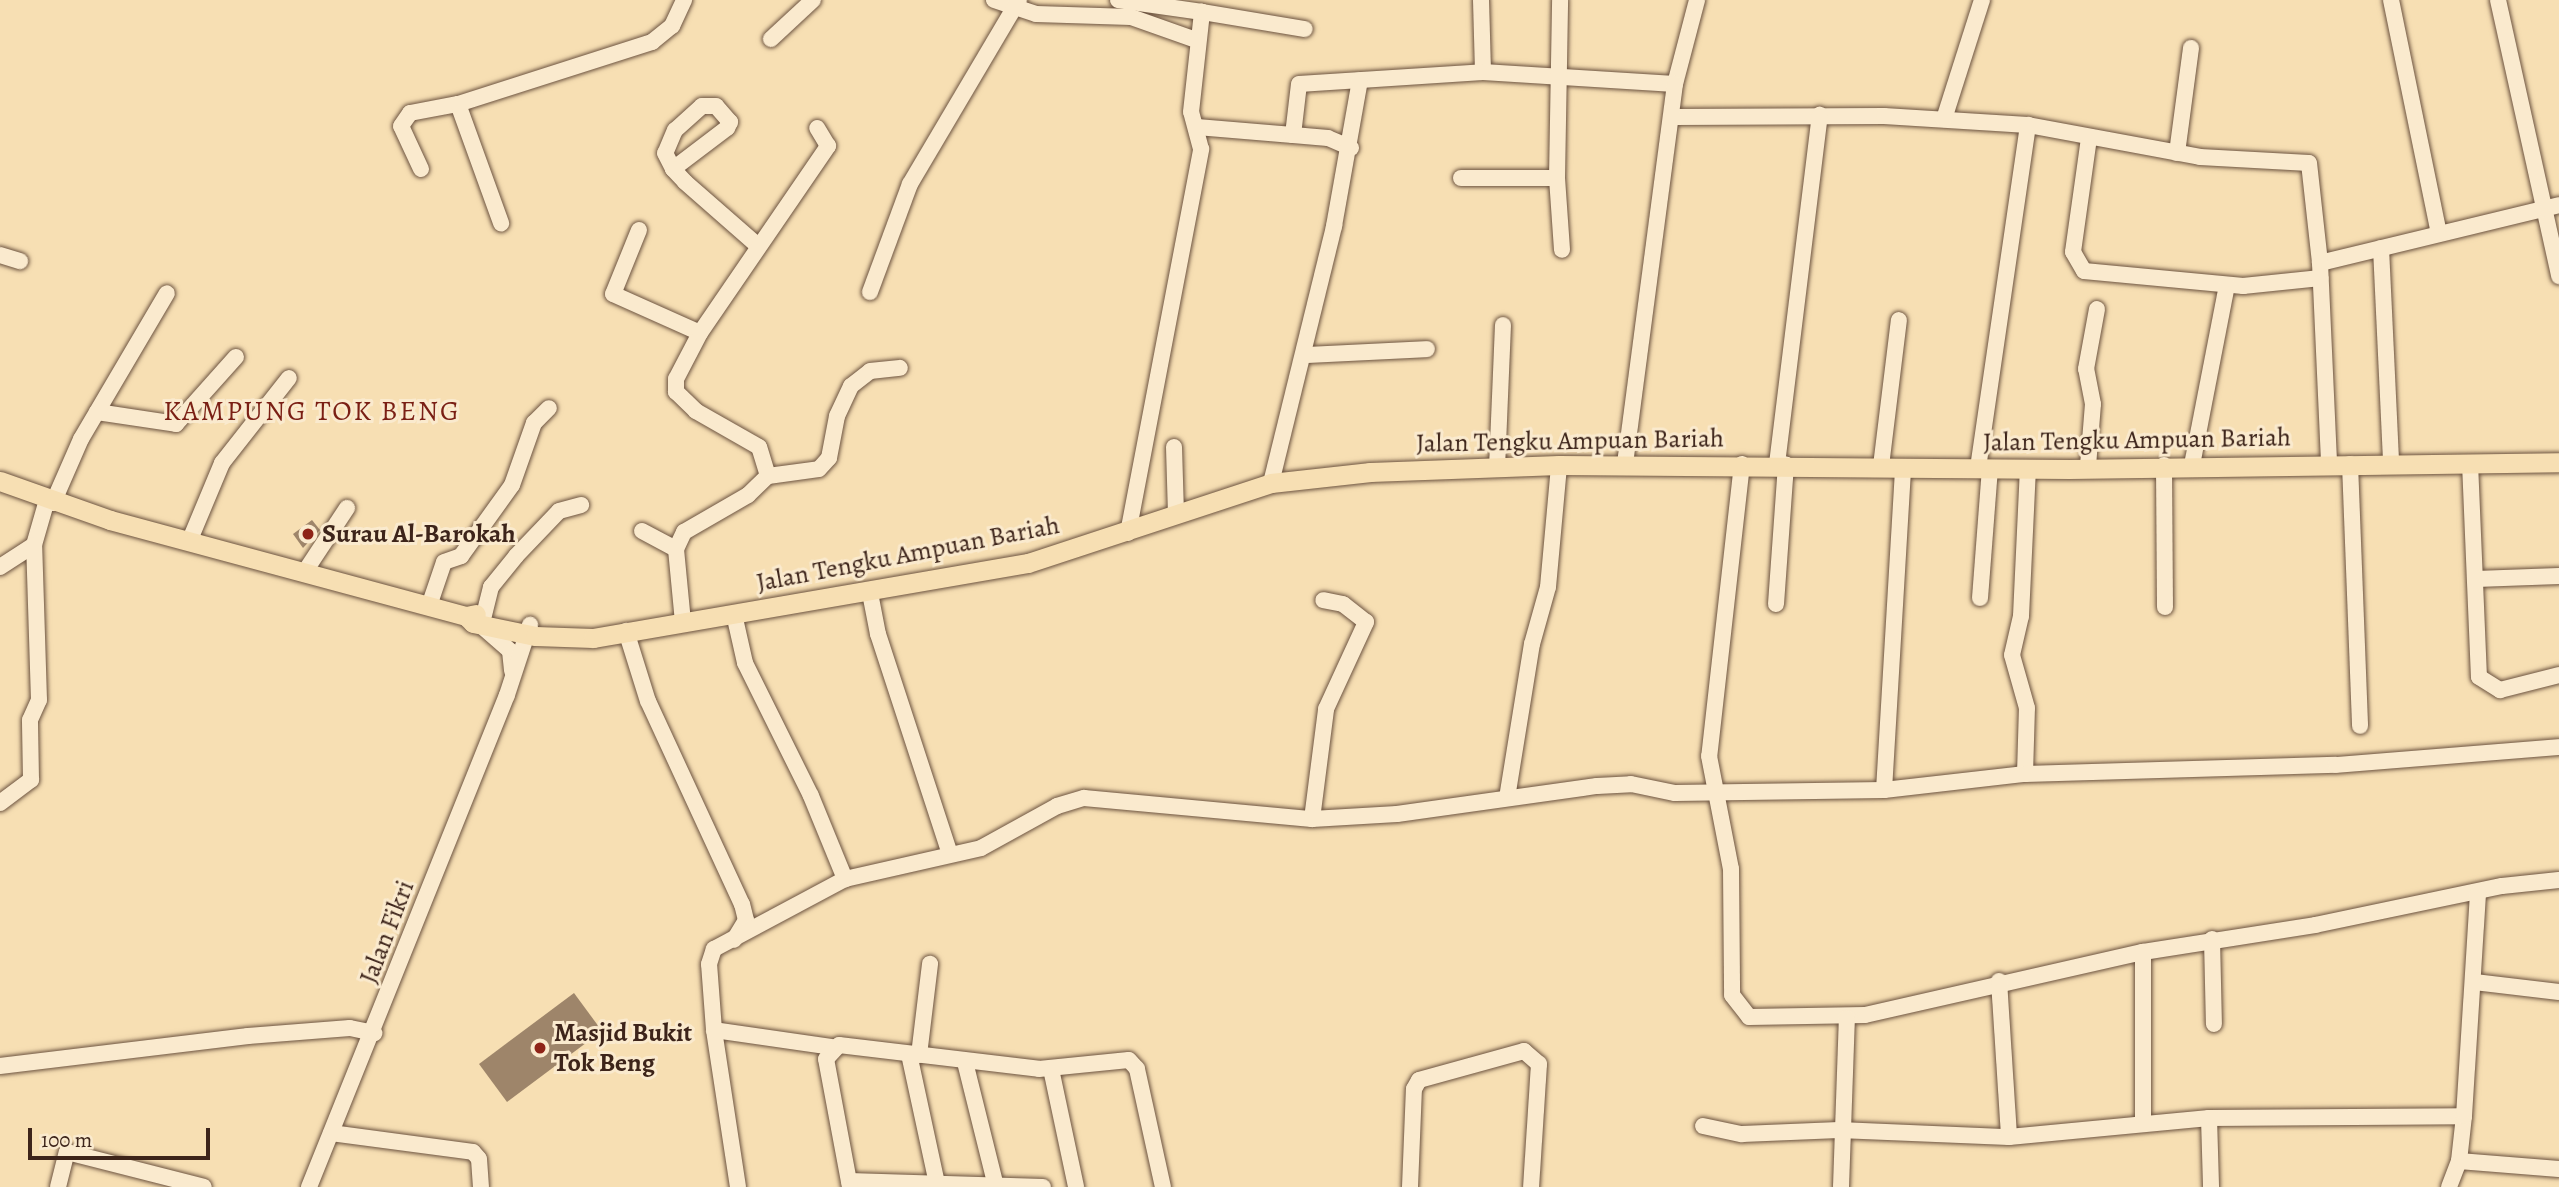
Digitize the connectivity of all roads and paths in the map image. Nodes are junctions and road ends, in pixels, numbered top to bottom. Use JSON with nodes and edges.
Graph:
{"nodes":[{"id":1,"x":684,"y":0,"type":"edge"},
{"id":2,"x":813,"y":0,"type":"edge"},
{"id":3,"x":994,"y":0,"type":"edge"},
{"id":4,"x":1118,"y":0,"type":"edge"},
{"id":5,"x":1481,"y":0,"type":"edge"},
{"id":6,"x":1560,"y":0,"type":"edge"},
{"id":7,"x":1697,"y":0,"type":"edge"},
{"id":8,"x":1982,"y":0,"type":"edge"},
{"id":9,"x":2391,"y":0,"type":"edge"},
{"id":10,"x":2498,"y":0,"type":"edge"},
{"id":11,"x":1017,"y":4,"type":"edge"},
{"id":12,"x":1202,"y":12,"type":"junction"},
{"id":13,"x":1305,"y":29,"type":"dead end"},
{"id":14,"x":771,"y":40,"type":"dead end"},
{"id":15,"x":1196,"y":40,"type":"junction"},
{"id":16,"x":2191,"y":47,"type":"dead end"},
{"id":17,"x":1483,"y":72,"type":"junction"},
{"id":18,"x":1555,"y":74,"type":"junction"},
{"id":19,"x":1360,"y":80,"type":"junction"},
{"id":20,"x":1675,"y":84,"type":"junction"},
{"id":21,"x":458,"y":104,"type":"junction"},
{"id":22,"x":1820,"y":115,"type":"junction"},
{"id":23,"x":1674,"y":117,"type":"junction"},
{"id":24,"x":1944,"y":119,"type":"junction"},
{"id":25,"x":2028,"y":125,"type":"junction"},
{"id":26,"x":1197,"y":127,"type":"junction"},
{"id":27,"x":817,"y":128,"type":"dead end"},
{"id":28,"x":1293,"y":135,"type":"junction"},
{"id":29,"x":2088,"y":138,"type":"junction"},
{"id":30,"x":1351,"y":148,"type":"junction"},
{"id":31,"x":2177,"y":153,"type":"junction"},
{"id":32,"x":421,"y":169,"type":"dead end"},
{"id":33,"x":673,"y":169,"type":"dead end"},
{"id":34,"x":1461,"y":178,"type":"dead end"},
{"id":35,"x":1557,"y":178,"type":"junction"},
{"id":36,"x":2552,"y":206,"type":"edge"},
{"id":37,"x":501,"y":223,"type":"dead end"},
{"id":38,"x":639,"y":230,"type":"dead end"},
{"id":39,"x":2439,"y":233,"type":"junction"},
{"id":40,"x":758,"y":246,"type":"junction"},
{"id":41,"x":2381,"y":248,"type":"junction"},
{"id":42,"x":1562,"y":250,"type":"dead end"},
{"id":43,"x":0,"y":255,"type":"edge"},
{"id":44,"x":20,"y":261,"type":"dead end"},
{"id":45,"x":2321,"y":270,"type":"junction"},
{"id":46,"x":2559,"y":276,"type":"edge"},
{"id":47,"x":2227,"y":285,"type":"junction"},
{"id":48,"x":870,"y":292,"type":"dead end"},
{"id":49,"x":167,"y":293,"type":"dead end"},
{"id":50,"x":2097,"y":309,"type":"dead end"},
{"id":51,"x":1899,"y":320,"type":"dead end"},
{"id":52,"x":1503,"y":325,"type":"dead end"},
{"id":53,"x":700,"y":333,"type":"junction"},
{"id":54,"x":1427,"y":349,"type":"dead end"},
{"id":55,"x":1305,"y":355,"type":"junction"},
{"id":56,"x":236,"y":357,"type":"dead end"},
{"id":57,"x":900,"y":368,"type":"dead end"},
{"id":58,"x":289,"y":378,"type":"dead end"},
{"id":59,"x":549,"y":408,"type":"dead end"},
{"id":60,"x":97,"y":412,"type":"junction"},
{"id":61,"x":1174,"y":447,"type":"dead end"},
{"id":62,"x":2559,"y":462,"type":"edge"},
{"id":63,"x":2470,"y":463,"type":"junction"},
{"id":64,"x":1742,"y":464,"type":"junction"},
{"id":65,"x":1782,"y":464,"type":"junction"},
{"id":66,"x":2329,"y":464,"type":"junction"},
{"id":67,"x":2350,"y":464,"type":"junction"},
{"id":68,"x":2391,"y":464,"type":"junction"},
{"id":69,"x":1559,"y":465,"type":"junction"},
{"id":70,"x":2164,"y":465,"type":"junction"},
{"id":71,"x":2192,"y":465,"type":"junction"},
{"id":72,"x":1625,"y":466,"type":"junction"},
{"id":73,"x":1881,"y":466,"type":"junction"},
{"id":74,"x":2088,"y":466,"type":"junction"},
{"id":75,"x":1497,"y":468,"type":"junction"},
{"id":76,"x":1903,"y":468,"type":"junction"},
{"id":77,"x":1984,"y":468,"type":"junction"},
{"id":78,"x":2028,"y":469,"type":"junction"},
{"id":79,"x":768,"y":476,"type":"junction"},
{"id":80,"x":0,"y":481,"type":"edge"},
{"id":81,"x":1272,"y":483,"type":"junction"},
{"id":82,"x":50,"y":502,"type":"junction"},
{"id":83,"x":582,"y":505,"type":"dead end"},
{"id":84,"x":347,"y":508,"type":"dead end"},
{"id":85,"x":1177,"y":514,"type":"junction"},
{"id":86,"x":642,"y":531,"type":"dead end"},
{"id":87,"x":1128,"y":533,"type":"junction"},
{"id":88,"x":189,"y":542,"type":"junction"},
{"id":89,"x":34,"y":545,"type":"junction"},
{"id":90,"x":676,"y":549,"type":"junction"},
{"id":91,"x":0,"y":567,"type":"edge"},
{"id":92,"x":304,"y":573,"type":"junction"},
{"id":93,"x":2559,"y":576,"type":"edge"},
{"id":94,"x":2476,"y":579,"type":"junction"},
{"id":95,"x":870,"y":593,"type":"junction"},
{"id":96,"x":1980,"y":598,"type":"dead end"},
{"id":97,"x":1322,"y":600,"type":"dead end"},
{"id":98,"x":1776,"y":604,"type":"dead end"},
{"id":99,"x":429,"y":606,"type":"junction"},
{"id":100,"x":2165,"y":607,"type":"dead end"},
{"id":101,"x":734,"y":614,"type":"junction"},
{"id":102,"x":474,"y":618,"type":"junction"},
{"id":103,"x":683,"y":622,"type":"junction"},
{"id":104,"x":532,"y":631,"type":"junction"},
{"id":105,"x":626,"y":631,"type":"junction"},
{"id":106,"x":512,"y":673,"type":"junction"},
{"id":107,"x":2559,"y":675,"type":"edge"},
{"id":108,"x":508,"y":695,"type":"junction"},
{"id":109,"x":2360,"y":726,"type":"dead end"},
{"id":110,"x":2559,"y":747,"type":"edge"},
{"id":111,"x":2025,"y":774,"type":"junction"},
{"id":112,"x":1714,"y":789,"type":"junction"},
{"id":113,"x":1884,"y":790,"type":"junction"},
{"id":114,"x":1507,"y":798,"type":"junction"},
{"id":115,"x":0,"y":803,"type":"edge"},
{"id":116,"x":1312,"y":819,"type":"junction"},
{"id":117,"x":950,"y":854,"type":"junction"},
{"id":118,"x":845,"y":880,"type":"junction"},
{"id":119,"x":2559,"y":880,"type":"edge"},
{"id":120,"x":2478,"y":892,"type":"junction"},
{"id":121,"x":742,"y":904,"type":"junction"},
{"id":122,"x":769,"y":923,"type":"junction"},
{"id":123,"x":2211,"y":939,"type":"junction"},
{"id":124,"x":734,"y":940,"type":"junction"},
{"id":125,"x":2143,"y":952,"type":"junction"},
{"id":126,"x":930,"y":964,"type":"dead end"},
{"id":127,"x":1999,"y":981,"type":"junction"},
{"id":128,"x":2474,"y":982,"type":"junction"},
{"id":129,"x":2559,"y":992,"type":"edge"},
{"id":130,"x":1847,"y":1018,"type":"junction"},
{"id":131,"x":2214,"y":1024,"type":"dead end"},
{"id":132,"x":714,"y":1030,"type":"junction"},
{"id":133,"x":374,"y":1033,"type":"junction"},
{"id":134,"x":832,"y":1047,"type":"junction"},
{"id":135,"x":914,"y":1054,"type":"junction"},
{"id":136,"x":965,"y":1062,"type":"junction"},
{"id":137,"x":0,"y":1066,"type":"edge"},
{"id":138,"x":1051,"y":1069,"type":"junction"},
{"id":139,"x":2464,"y":1116,"type":"junction"},
{"id":140,"x":2209,"y":1118,"type":"junction"},
{"id":141,"x":2143,"y":1124,"type":"junction"},
{"id":142,"x":1703,"y":1126,"type":"dead end"},
{"id":143,"x":1839,"y":1130,"type":"junction"},
{"id":144,"x":331,"y":1133,"type":"junction"},
{"id":145,"x":2009,"y":1137,"type":"junction"},
{"id":146,"x":2459,"y":1161,"type":"junction"},
{"id":147,"x":2559,"y":1170,"type":"edge"},
{"id":148,"x":850,"y":1184,"type":"edge"},
{"id":149,"x":937,"y":1184,"type":"junction"},
{"id":150,"x":996,"y":1186,"type":"edge"},
{"id":151,"x":58,"y":1187,"type":"edge"},
{"id":152,"x":204,"y":1187,"type":"edge"},
{"id":153,"x":309,"y":1187,"type":"edge"},
{"id":154,"x":481,"y":1187,"type":"edge"},
{"id":155,"x":738,"y":1187,"type":"edge"},
{"id":156,"x":1043,"y":1187,"type":"edge"},
{"id":157,"x":1076,"y":1187,"type":"edge"},
{"id":158,"x":1163,"y":1187,"type":"edge"},
{"id":159,"x":1410,"y":1187,"type":"edge"},
{"id":160,"x":1531,"y":1187,"type":"edge"},
{"id":161,"x":1841,"y":1187,"type":"edge"},
{"id":162,"x":2211,"y":1187,"type":"edge"},
{"id":163,"x":2449,"y":1187,"type":"edge"}],
"edges":[{"from":1,"to":21,"type":"street"},
{"from":2,"to":14,"type":"street"},
{"from":3,"to":11,"type":"street"},
{"from":4,"to":12,"type":"street"},
{"from":5,"to":17,"type":"street"},
{"from":6,"to":18,"type":"street"},
{"from":7,"to":20,"type":"street"},
{"from":8,"to":24,"type":"street"},
{"from":9,"to":39,"type":"street"},
{"from":10,"to":36,"type":"street"},
{"from":11,"to":15,"type":"street"},
{"from":11,"to":48,"type":"street"},
{"from":12,"to":13,"type":"street"},
{"from":12,"to":15,"type":"street"},
{"from":15,"to":26,"type":"street"},
{"from":16,"to":31,"type":"street"},
{"from":17,"to":18,"type":"street"},
{"from":17,"to":19,"type":"street"},
{"from":18,"to":20,"type":"street"},
{"from":18,"to":35,"type":"street"},
{"from":19,"to":28,"type":"street"},
{"from":19,"to":30,"type":"street"},
{"from":20,"to":23,"type":"street"},
{"from":21,"to":32,"type":"street"},
{"from":21,"to":37,"type":"street"},
{"from":22,"to":23,"type":"street"},
{"from":22,"to":24,"type":"street"},
{"from":22,"to":65,"type":"street"},
{"from":23,"to":72,"type":"street"},
{"from":24,"to":25,"type":"street"},
{"from":25,"to":29,"type":"street"},
{"from":25,"to":77,"type":"street"},
{"from":26,"to":28,"type":"street"},
{"from":26,"to":87,"type":"street"},
{"from":27,"to":40,"type":"street"},
{"from":28,"to":30,"type":"street"},
{"from":29,"to":31,"type":"street"},
{"from":29,"to":47,"type":"street"},
{"from":30,"to":55,"type":"street"},
{"from":31,"to":45,"type":"street"},
{"from":33,"to":40,"type":"street"},
{"from":34,"to":35,"type":"street"},
{"from":35,"to":42,"type":"street"},
{"from":36,"to":39,"type":"street"},
{"from":36,"to":46,"type":"street"},
{"from":38,"to":53,"type":"street"},
{"from":39,"to":41,"type":"street"},
{"from":40,"to":53,"type":"street"},
{"from":41,"to":45,"type":"street"},
{"from":41,"to":68,"type":"street"},
{"from":43,"to":44,"type":"street"},
{"from":45,"to":47,"type":"street"},
{"from":45,"to":66,"type":"street"},
{"from":47,"to":71,"type":"street"},
{"from":49,"to":60,"type":"street"},
{"from":50,"to":74,"type":"street"},
{"from":51,"to":73,"type":"street"},
{"from":52,"to":75,"type":"street"},
{"from":53,"to":79,"type":"street"},
{"from":54,"to":55,"type":"street"},
{"from":55,"to":81,"type":"street"},
{"from":56,"to":60,"type":"street"},
{"from":57,"to":79,"type":"street"},
{"from":58,"to":88,"type":"street"},
{"from":59,"to":99,"type":"street"},
{"from":60,"to":82,"type":"street"},
{"from":61,"to":85,"type":"street"},
{"from":62,"to":63,"type":"main road","name":"Jalan Tengku Ampuan Bariah"},
{"from":63,"to":68,"type":"main road","name":"Jalan Tengku Ampuan Bariah"},
{"from":63,"to":94,"type":"street"},
{"from":64,"to":65,"type":"main road","name":"Jalan Tengku Ampuan Bariah"},
{"from":64,"to":72,"type":"main road","name":"Jalan Tengku Ampuan Bariah"},
{"from":64,"to":112,"type":"street"},
{"from":65,"to":73,"type":"main road","name":"Jalan Tengku Ampuan Bariah"},
{"from":65,"to":98,"type":"street"},
{"from":66,"to":67,"type":"main road","name":"Jalan Tengku Ampuan Bariah"},
{"from":66,"to":71,"type":"main road","name":"Jalan Tengku Ampuan Bariah"},
{"from":67,"to":68,"type":"main road","name":"Jalan Tengku Ampuan Bariah"},
{"from":67,"to":109,"type":"street"},
{"from":69,"to":72,"type":"main road","name":"Jalan Tengku Ampuan Bariah"},
{"from":69,"to":75,"type":"main road","name":"Jalan Tengku Ampuan Bariah"},
{"from":69,"to":114,"type":"street"},
{"from":70,"to":71,"type":"main road","name":"Jalan Tengku Ampuan Bariah"},
{"from":70,"to":74,"type":"main road","name":"Jalan Tengku Ampuan Bariah"},
{"from":70,"to":100,"type":"street"},
{"from":73,"to":76,"type":"main road","name":"Jalan Tengku Ampuan Bariah"},
{"from":74,"to":78,"type":"main road","name":"Jalan Tengku Ampuan Bariah"},
{"from":75,"to":81,"type":"main road","name":"Jalan Tengku Ampuan Bariah"},
{"from":76,"to":77,"type":"main road","name":"Jalan Tengku Ampuan Bariah"},
{"from":76,"to":113,"type":"street"},
{"from":77,"to":78,"type":"main road","name":"Jalan Tengku Ampuan Bariah"},
{"from":77,"to":96,"type":"street"},
{"from":78,"to":111,"type":"street"},
{"from":79,"to":90,"type":"street"},
{"from":80,"to":82,"type":"main road","name":"Jalan Tengku Ampuan Bariah"},
{"from":81,"to":85,"type":"main road","name":"Jalan Tengku Ampuan Bariah"},
{"from":82,"to":88,"type":"main road","name":"Jalan Tengku Ampuan Bariah"},
{"from":82,"to":89,"type":"street"},
{"from":83,"to":102,"type":"street"},
{"from":84,"to":92,"type":"street"},
{"from":85,"to":87,"type":"main road","name":"Jalan Tengku Ampuan Bariah"},
{"from":86,"to":90,"type":"street"},
{"from":87,"to":95,"type":"main road","name":"Jalan Tengku Ampuan Bariah"},
{"from":88,"to":92,"type":"main road","name":"Jalan Tengku Ampuan Bariah"},
{"from":89,"to":91,"type":"street"},
{"from":89,"to":115,"type":"street"},
{"from":90,"to":103,"type":"street"},
{"from":92,"to":99,"type":"main road","name":"Jalan Tengku Ampuan Bariah"},
{"from":93,"to":94,"type":"street"},
{"from":94,"to":107,"type":"street"},
{"from":95,"to":101,"type":"main road","name":"Jalan Tengku Ampuan Bariah"},
{"from":95,"to":117,"type":"street"},
{"from":97,"to":116,"type":"street"},
{"from":99,"to":102,"type":"main road","name":"Jalan Tengku Ampuan Bariah"},
{"from":101,"to":103,"type":"main road","name":"Jalan Tengku Ampuan Bariah"},
{"from":101,"to":118,"type":"street"},
{"from":102,"to":104,"type":"main road","name":"Jalan Tengku Ampuan Bariah"},
{"from":102,"to":106,"type":"street"},
{"from":103,"to":105,"type":"main road","name":"Jalan Tengku Ampuan Bariah"},
{"from":104,"to":105,"type":"main road","name":"Jalan Tengku Ampuan Bariah"},
{"from":104,"to":106,"type":"street","name":"Jalan Fikri"},
{"from":104,"to":108,"type":"street","name":"Jalan Fikri"},
{"from":105,"to":121,"type":"street"},
{"from":106,"to":108,"type":"street","name":"Jalan Fikri"},
{"from":108,"to":133,"type":"street","name":"Jalan Fikri"},
{"from":110,"to":111,"type":"street"},
{"from":111,"to":113,"type":"street"},
{"from":112,"to":113,"type":"street"},
{"from":112,"to":114,"type":"street"},
{"from":112,"to":130,"type":"street"},
{"from":114,"to":116,"type":"street"},
{"from":116,"to":117,"type":"street"},
{"from":117,"to":118,"type":"street"},
{"from":118,"to":122,"type":"street"},
{"from":119,"to":120,"type":"street"},
{"from":120,"to":123,"type":"street"},
{"from":120,"to":128,"type":"street"},
{"from":121,"to":122,"type":"street"},
{"from":121,"to":124,"type":"street"},
{"from":122,"to":124,"type":"street"},
{"from":123,"to":125,"type":"street"},
{"from":123,"to":131,"type":"street"},
{"from":124,"to":132,"type":"street"},
{"from":125,"to":127,"type":"street"},
{"from":125,"to":141,"type":"street"},
{"from":126,"to":135,"type":"street"},
{"from":127,"to":130,"type":"street"},
{"from":127,"to":145,"type":"street"},
{"from":128,"to":129,"type":"street"},
{"from":128,"to":139,"type":"street"},
{"from":130,"to":143,"type":"street"},
{"from":132,"to":134,"type":"street"},
{"from":132,"to":155,"type":"street"},
{"from":133,"to":137,"type":"street"},
{"from":133,"to":144,"type":"street","name":"Jalan Fikri"},
{"from":134,"to":135,"type":"street"},
{"from":134,"to":148,"type":"street"},
{"from":135,"to":136,"type":"street"},
{"from":135,"to":149,"type":"street"},
{"from":136,"to":138,"type":"street"},
{"from":136,"to":150,"type":"street"},
{"from":138,"to":157,"type":"street"},
{"from":138,"to":158,"type":"street"},
{"from":139,"to":140,"type":"street"},
{"from":139,"to":146,"type":"street"},
{"from":140,"to":141,"type":"street"},
{"from":140,"to":162,"type":"street"},
{"from":141,"to":145,"type":"street"},
{"from":142,"to":143,"type":"street"},
{"from":143,"to":145,"type":"street"},
{"from":143,"to":161,"type":"street"},
{"from":144,"to":153,"type":"street","name":"Jalan Fikri"},
{"from":144,"to":154,"type":"street"},
{"from":146,"to":147,"type":"street"},
{"from":146,"to":163,"type":"street"},
{"from":148,"to":149,"type":"street"},
{"from":149,"to":150,"type":"street"},
{"from":150,"to":156,"type":"street"},
{"from":151,"to":152,"type":"street"},
{"from":159,"to":160,"type":"street"}]}
